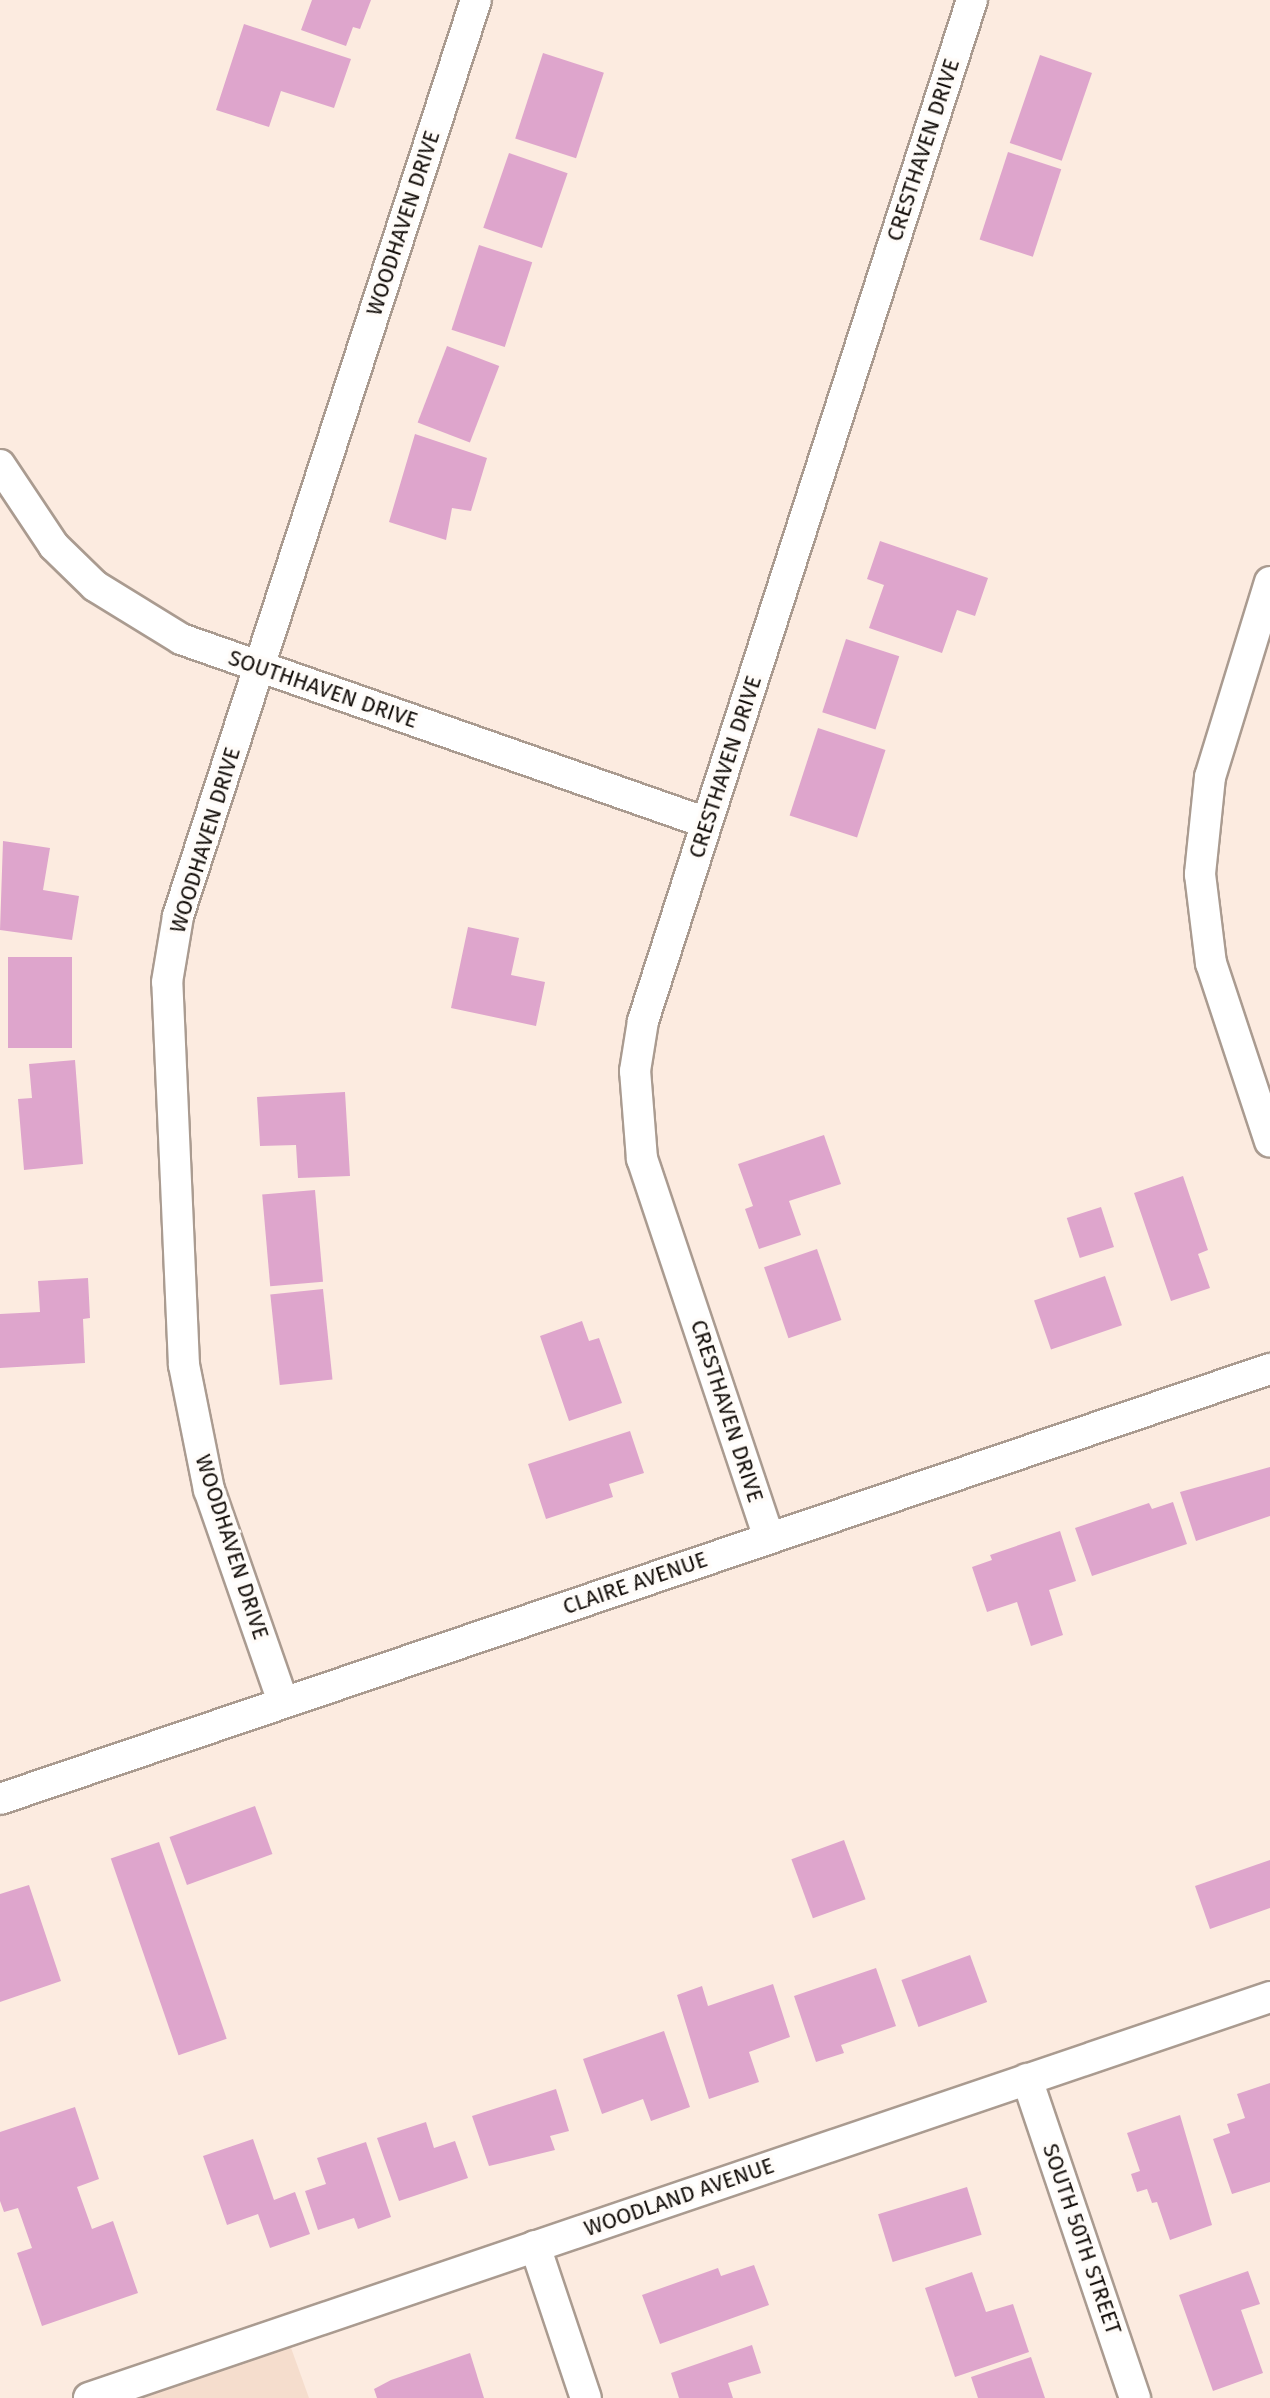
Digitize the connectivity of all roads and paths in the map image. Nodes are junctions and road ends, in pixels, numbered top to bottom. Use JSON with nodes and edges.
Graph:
{"nodes":[{"id":1,"x":476,"y":0,"type":"edge"},
{"id":2,"x":972,"y":0,"type":"edge"},
{"id":3,"x":0,"y":465,"type":"edge"},
{"id":4,"x":1270,"y":582,"type":"edge"},
{"id":5,"x":259,"y":667,"type":"junction"},
{"id":6,"x":707,"y":823,"type":"junction"},
{"id":7,"x":1270,"y":1141,"type":"edge"},
{"id":8,"x":1270,"y":1369,"type":"edge"},
{"id":9,"x":769,"y":1538,"type":"junction"},
{"id":10,"x":283,"y":1702,"type":"junction"},
{"id":11,"x":0,"y":1799,"type":"edge"},
{"id":12,"x":1270,"y":1997,"type":"edge"},
{"id":13,"x":1027,"y":2079,"type":"junction"},
{"id":14,"x":535,"y":2246,"type":"junction"},
{"id":15,"x":89,"y":2398,"type":"edge"},
{"id":16,"x":586,"y":2398,"type":"edge"},
{"id":17,"x":1135,"y":2398,"type":"edge"}],
"edges":[{"from":1,"to":5,"type":"street","name":"WOODHAVEN DRIVE"},
{"from":2,"to":6,"type":"street","name":"CRESTHAVEN DRIVE"},
{"from":3,"to":5,"type":"street","name":"SOUTHHAVEN DRIVE"},
{"from":4,"to":7,"type":"street"},
{"from":5,"to":6,"type":"street","name":"SOUTHHAVEN DRIVE"},
{"from":5,"to":10,"type":"street","name":"WOODHAVEN DRIVE"},
{"from":6,"to":9,"type":"street","name":"CRESTHAVEN DRIVE"},
{"from":8,"to":9,"type":"street","name":"CLAIRE AVENUE"},
{"from":9,"to":10,"type":"street","name":"CLAIRE AVENUE"},
{"from":10,"to":11,"type":"street","name":"CLAIRE AVENUE"},
{"from":12,"to":13,"type":"street","name":"WOODLAND AVENUE"},
{"from":13,"to":14,"type":"street","name":"WOODLAND AVENUE"},
{"from":13,"to":17,"type":"street","name":"SOUTH 50TH STREET"},
{"from":14,"to":15,"type":"street","name":"WOODLAND AVENUE"},
{"from":14,"to":16,"type":"street"}]}
